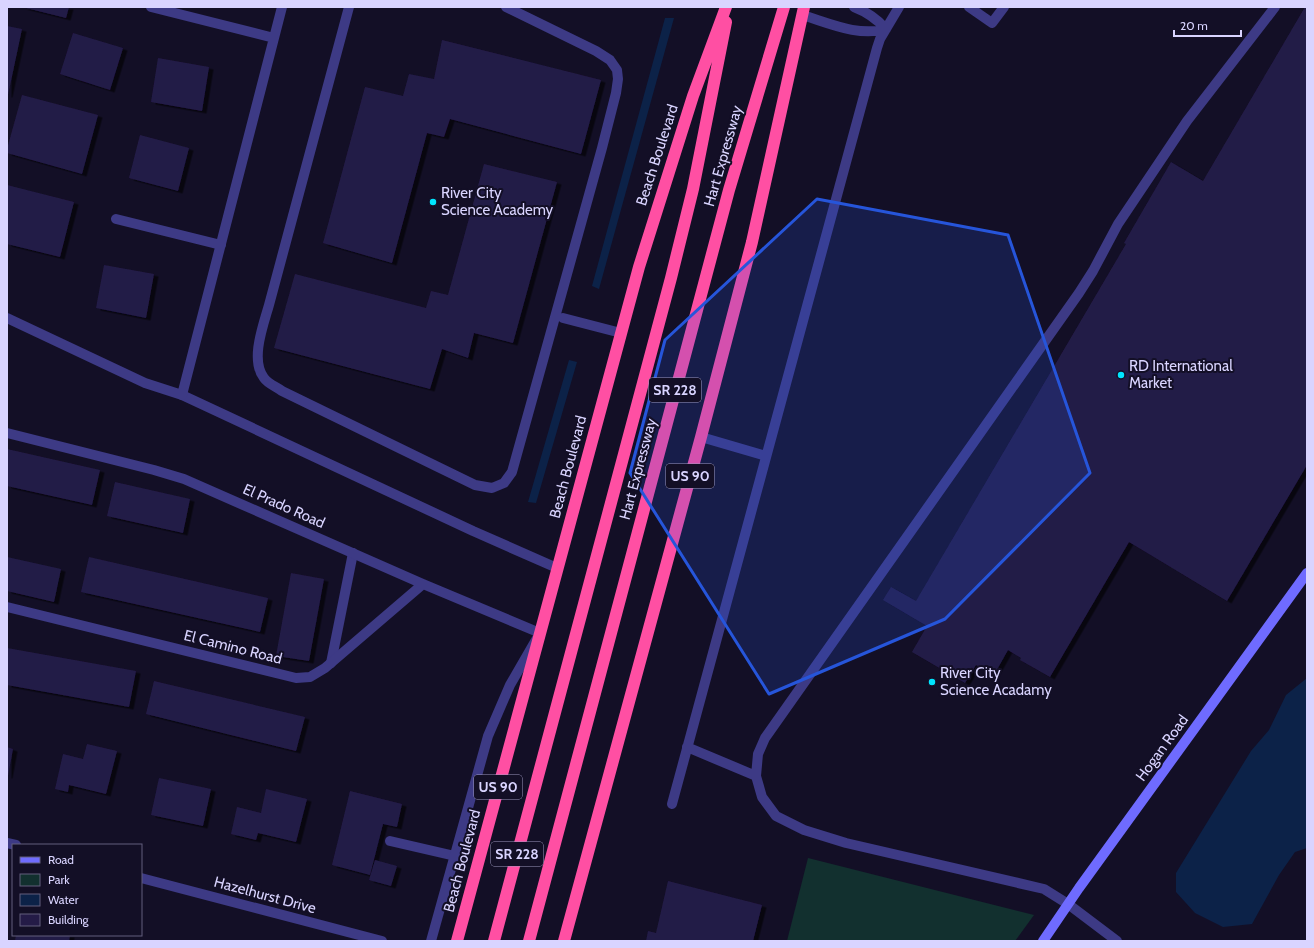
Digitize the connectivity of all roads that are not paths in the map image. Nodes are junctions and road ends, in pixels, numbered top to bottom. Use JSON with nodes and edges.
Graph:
{"nodes":[{"id":1,"x":151,"y":7,"type":"edge"},
{"id":2,"x":282,"y":7,"type":"edge"},
{"id":3,"x":348,"y":7,"type":"edge"},
{"id":4,"x":506,"y":7,"type":"edge"},
{"id":5,"x":726,"y":7,"type":"edge"},
{"id":6,"x":729,"y":7,"type":"edge"},
{"id":7,"x":784,"y":7,"type":"edge"},
{"id":8,"x":854,"y":7,"type":"edge"},
{"id":9,"x":899,"y":7,"type":"edge"},
{"id":10,"x":969,"y":7,"type":"edge"},
{"id":11,"x":1004,"y":7,"type":"edge"},
{"id":12,"x":1275,"y":7,"type":"edge"},
{"id":13,"x":803,"y":11,"type":"edge"},
{"id":14,"x":886,"y":29,"type":"junction"},
{"id":15,"x":274,"y":38,"type":"junction"},
{"id":16,"x":116,"y":219,"type":"dead end"},
{"id":17,"x":221,"y":245,"type":"junction"},
{"id":18,"x":559,"y":317,"type":"junction"},
{"id":19,"x":7,"y":318,"type":"edge"},
{"id":20,"x":621,"y":333,"type":"junction"},
{"id":21,"x":182,"y":396,"type":"junction"},
{"id":22,"x":7,"y":433,"type":"edge"},
{"id":23,"x":701,"y":437,"type":"junction"},
{"id":24,"x":766,"y":456,"type":"junction"},
{"id":25,"x":353,"y":553,"type":"junction"},
{"id":26,"x":557,"y":568,"type":"junction"},
{"id":27,"x":1307,"y":573,"type":"edge"},
{"id":28,"x":423,"y":584,"type":"junction"},
{"id":29,"x":7,"y":607,"type":"edge"},
{"id":30,"x":540,"y":632,"type":"junction"},
{"id":31,"x":331,"y":663,"type":"junction"},
{"id":32,"x":687,"y":747,"type":"junction"},
{"id":33,"x":756,"y":776,"type":"junction"},
{"id":34,"x":672,"y":804,"type":"dead end"},
{"id":35,"x":390,"y":842,"type":"dead end"},
{"id":36,"x":455,"y":856,"type":"junction"},
{"id":37,"x":142,"y":878,"type":"edge"},
{"id":38,"x":1068,"y":904,"type":"junction"},
{"id":39,"x":356,"y":938,"type":"edge"},
{"id":40,"x":382,"y":941,"type":"edge"},
{"id":41,"x":431,"y":941,"type":"edge"},
{"id":42,"x":457,"y":941,"type":"edge"},
{"id":43,"x":494,"y":941,"type":"edge"},
{"id":44,"x":529,"y":941,"type":"edge"},
{"id":45,"x":564,"y":941,"type":"edge"},
{"id":46,"x":1043,"y":941,"type":"edge"},
{"id":47,"x":1117,"y":941,"type":"edge"}],
"edges":[{"from":1,"to":15,"type":"street"},
{"from":2,"to":15,"type":"street"},
{"from":3,"to":18,"type":"street"},
{"from":4,"to":18,"type":"street"},
{"from":5,"to":20,"type":"highway","name":"Beach Boulevard","number":"US 90"},
{"from":6,"to":43,"type":"highway","name":"Hart Expressway","number":"SR 228"},
{"from":7,"to":44,"type":"highway","name":"Hart Expressway","number":"SR 228"},
{"from":8,"to":14,"type":"street"},
{"from":9,"to":14,"type":"street"},
{"from":10,"to":11,"type":"street"},
{"from":12,"to":33,"type":"street"},
{"from":13,"to":14,"type":"street"},
{"from":13,"to":23,"type":"highway","number":"US 90"},
{"from":14,"to":24,"type":"street"},
{"from":15,"to":17,"type":"street"},
{"from":16,"to":17,"type":"street"},
{"from":17,"to":21,"type":"street"},
{"from":18,"to":20,"type":"street"},
{"from":19,"to":21,"type":"street"},
{"from":20,"to":26,"type":"highway","name":"Beach Boulevard","number":"US 90"},
{"from":21,"to":26,"type":"street"},
{"from":22,"to":25,"type":"street","name":"El Prado Road"},
{"from":23,"to":24,"type":"street"},
{"from":23,"to":45,"type":"highway","number":"US 90"},
{"from":24,"to":32,"type":"street"},
{"from":25,"to":28,"type":"street","name":"El Prado Road"},
{"from":25,"to":31,"type":"street"},
{"from":26,"to":30,"type":"highway","name":"Beach Boulevard","number":"US 90"},
{"from":27,"to":38,"type":"main road","name":"Hogan Road"},
{"from":28,"to":30,"type":"street","name":"El Prado Road"},
{"from":28,"to":31,"type":"street","name":"El Camino Road"},
{"from":29,"to":31,"type":"street","name":"El Camino Road"},
{"from":30,"to":36,"type":"street"},
{"from":30,"to":42,"type":"highway","name":"Beach Boulevard","number":"US 90"},
{"from":32,"to":33,"type":"street"},
{"from":32,"to":34,"type":"street"},
{"from":33,"to":38,"type":"street"},
{"from":35,"to":36,"type":"street"},
{"from":36,"to":41,"type":"street"},
{"from":37,"to":39,"type":"street","name":"Hazelhurst Drive"},
{"from":38,"to":46,"type":"main road","name":"Hogan Road"},
{"from":38,"to":47,"type":"street"},
{"from":39,"to":40,"type":"street","name":"Hazelhurst Drive"}]}
